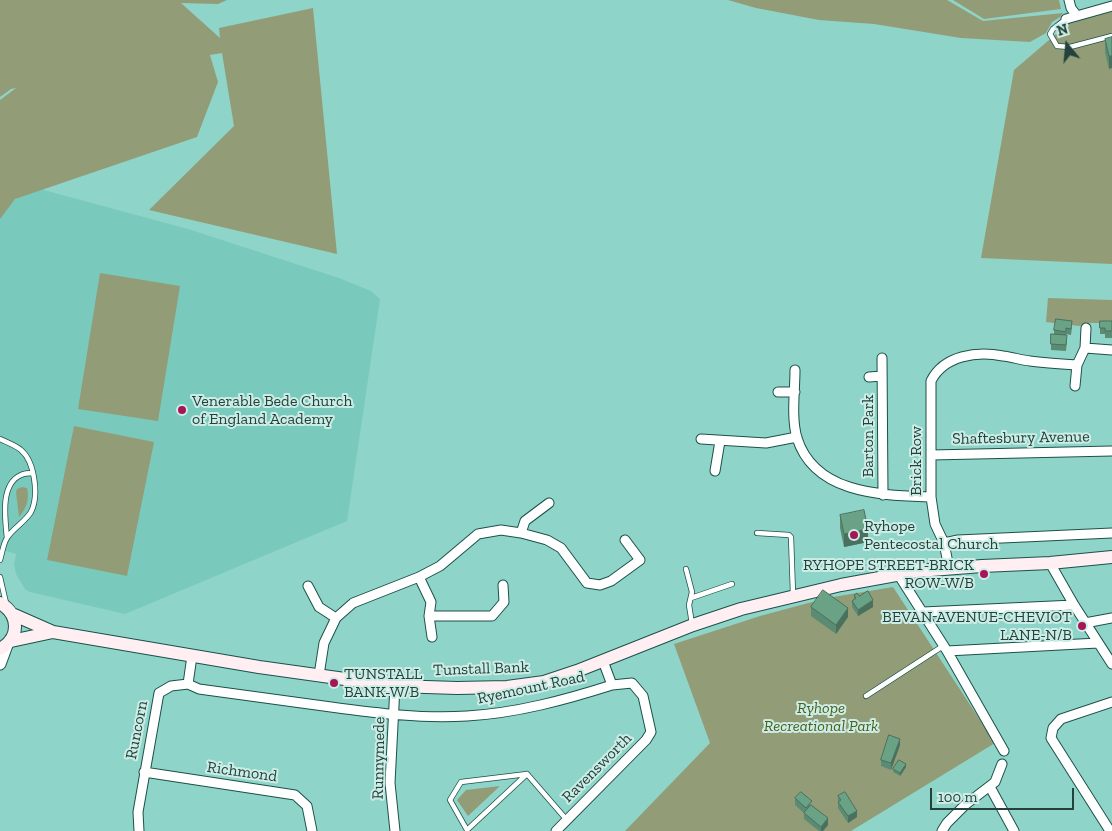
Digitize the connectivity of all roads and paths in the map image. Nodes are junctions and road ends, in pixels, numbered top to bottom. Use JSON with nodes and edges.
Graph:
{"nodes":[{"id":1,"x":1069,"y":0,"type":"edge"},
{"id":2,"x":1112,"y":6,"type":"edge"},
{"id":3,"x":1077,"y":16,"type":"junction"},
{"id":4,"x":1066,"y":19,"type":"joint"},
{"id":5,"x":1112,"y":36,"type":"edge"},
{"id":6,"x":1086,"y":328,"type":"dead end"},
{"id":7,"x":1085,"y":348,"type":"junction"},
{"id":8,"x":1112,"y":350,"type":"edge"},
{"id":9,"x":882,"y":358,"type":"dead end"},
{"id":10,"x":1077,"y":365,"type":"junction"},
{"id":11,"x":795,"y":370,"type":"dead end"},
{"id":12,"x":882,"y":376,"type":"junction"},
{"id":13,"x":869,"y":377,"type":"dead end"},
{"id":14,"x":1075,"y":386,"type":"dead end"},
{"id":15,"x":778,"y":392,"type":"dead end"},
{"id":16,"x":795,"y":392,"type":"junction"},
{"id":17,"x":797,"y":437,"type":"junction"},
{"id":18,"x":0,"y":439,"type":"edge"},
{"id":19,"x":700,"y":439,"type":"dead end"},
{"id":20,"x":720,"y":441,"type":"junction"},
{"id":21,"x":1112,"y":450,"type":"edge"},
{"id":22,"x":931,"y":455,"type":"junction"},
{"id":23,"x":715,"y":472,"type":"dead end"},
{"id":24,"x":34,"y":473,"type":"junction"},
{"id":25,"x":883,"y":495,"type":"junction"},
{"id":26,"x":931,"y":497,"type":"junction"},
{"id":27,"x":549,"y":503,"type":"dead end"},
{"id":28,"x":521,"y":533,"type":"junction"},
{"id":29,"x":757,"y":533,"type":"dead end"},
{"id":30,"x":1112,"y":533,"type":"edge"},
{"id":31,"x":7,"y":538,"type":"junction"},
{"id":32,"x":625,"y":540,"type":"dead end"},
{"id":33,"x":944,"y":543,"type":"junction"},
{"id":34,"x":1112,"y":557,"type":"edge"},
{"id":35,"x":0,"y":560,"type":"edge"},
{"id":36,"x":1050,"y":563,"type":"junction"},
{"id":37,"x":949,"y":568,"type":"junction"},
{"id":38,"x":686,"y":569,"type":"dead end"},
{"id":39,"x":898,"y":574,"type":"junction"},
{"id":40,"x":0,"y":577,"type":"edge"},
{"id":41,"x":419,"y":577,"type":"junction"},
{"id":42,"x":732,"y":584,"type":"dead end"},
{"id":43,"x":308,"y":586,"type":"dead end"},
{"id":44,"x":503,"y":586,"type":"dead end"},
{"id":45,"x":793,"y":596,"type":"junction"},
{"id":46,"x":691,"y":598,"type":"junction"},
{"id":47,"x":1074,"y":606,"type":"junction"},
{"id":48,"x":6,"y":608,"type":"edge"},
{"id":49,"x":922,"y":612,"type":"junction"},
{"id":50,"x":429,"y":616,"type":"junction"},
{"id":51,"x":336,"y":618,"type":"junction"},
{"id":52,"x":1112,"y":618,"type":"edge"},
{"id":53,"x":1085,"y":623,"type":"junction"},
{"id":54,"x":693,"y":625,"type":"junction"},
{"id":55,"x":53,"y":632,"type":"junction"},
{"id":56,"x":432,"y":637,"type":"dead end"},
{"id":57,"x":1098,"y":643,"type":"junction"},
{"id":58,"x":6,"y":645,"type":"edge"},
{"id":59,"x":945,"y":648,"type":"junction"},
{"id":60,"x":192,"y":656,"type":"junction"},
{"id":61,"x":603,"y":661,"type":"junction"},
{"id":62,"x":0,"y":664,"type":"edge"},
{"id":63,"x":1112,"y":664,"type":"edge"},
{"id":64,"x":319,"y":675,"type":"junction"},
{"id":65,"x":188,"y":684,"type":"junction"},
{"id":66,"x":612,"y":685,"type":"junction"},
{"id":67,"x":396,"y":686,"type":"junction"},
{"id":68,"x":866,"y":696,"type":"dead end"},
{"id":69,"x":1112,"y":702,"type":"edge"},
{"id":70,"x":394,"y":715,"type":"junction"},
{"id":71,"x":1004,"y":751,"type":"dead end"},
{"id":72,"x":1002,"y":764,"type":"dead end"},
{"id":73,"x":144,"y":772,"type":"junction"},
{"id":74,"x":527,"y":774,"type":"junction"},
{"id":75,"x":990,"y":787,"type":"junction"},
{"id":76,"x":566,"y":819,"type":"junction"},
{"id":77,"x":139,"y":831,"type":"edge"},
{"id":78,"x":312,"y":831,"type":"edge"},
{"id":79,"x":395,"y":831,"type":"edge"},
{"id":80,"x":556,"y":831,"type":"edge"},
{"id":81,"x":942,"y":831,"type":"edge"},
{"id":82,"x":1014,"y":831,"type":"edge"},
{"id":83,"x":1110,"y":831,"type":"edge"}],
"edges":[{"from":1,"to":3,"type":"street"},
{"from":2,"to":3,"type":"street"},
{"from":3,"to":4,"type":"street"},
{"from":4,"to":5,"type":"lane"},
{"from":6,"to":7,"type":"street"},
{"from":7,"to":8,"type":"street"},
{"from":7,"to":10,"type":"street"},
{"from":9,"to":12,"type":"street","name":"Barton Park"},
{"from":10,"to":14,"type":"street"},
{"from":10,"to":22,"type":"street","name":"Brick Row"},
{"from":11,"to":16,"type":"street","name":"Barton Park"},
{"from":12,"to":13,"type":"street","name":"Barton Park"},
{"from":12,"to":25,"type":"street","name":"Barton Park"},
{"from":15,"to":16,"type":"street"},
{"from":16,"to":17,"type":"street","name":"Barton Park"},
{"from":17,"to":20,"type":"street"},
{"from":17,"to":25,"type":"street","name":"Barton Park"},
{"from":18,"to":24,"type":"lane"},
{"from":19,"to":20,"type":"street"},
{"from":20,"to":23,"type":"street"},
{"from":21,"to":22,"type":"street","name":"Shaftesbury Avenue"},
{"from":22,"to":26,"type":"street","name":"Brick Row"},
{"from":24,"to":31,"type":"lane"},
{"from":24,"to":31,"type":"lane"},
{"from":25,"to":26,"type":"street","name":"Barton Park"},
{"from":26,"to":33,"type":"street","name":"Brick Row"},
{"from":27,"to":28,"type":"street"},
{"from":28,"to":32,"type":"street"},
{"from":28,"to":41,"type":"street"},
{"from":29,"to":45,"type":"lane"},
{"from":30,"to":33,"type":"street"},
{"from":31,"to":35,"type":"lane"},
{"from":33,"to":37,"type":"street","name":"Brick Row"},
{"from":34,"to":36,"type":"main road","name":"Tunstall Bank"},
{"from":36,"to":37,"type":"main road","name":"Tunstall Bank"},
{"from":36,"to":47,"type":"street"},
{"from":37,"to":39,"type":"main road","name":"Tunstall Bank"},
{"from":38,"to":46,"type":"lane"},
{"from":39,"to":45,"type":"main road","name":"Tunstall Bank"},
{"from":39,"to":49,"type":"street"},
{"from":40,"to":48,"type":"lane"},
{"from":41,"to":50,"type":"street"},
{"from":41,"to":51,"type":"street"},
{"from":42,"to":46,"type":"lane"},
{"from":43,"to":51,"type":"street"},
{"from":44,"to":50,"type":"street"},
{"from":45,"to":54,"type":"main road","name":"Tunstall Bank"},
{"from":46,"to":54,"type":"lane"},
{"from":47,"to":49,"type":"street"},
{"from":47,"to":53,"type":"street"},
{"from":48,"to":55,"type":"main road","name":"Tunstall Bank"},
{"from":48,"to":58,"type":"main road"},
{"from":49,"to":59,"type":"street"},
{"from":50,"to":56,"type":"street"},
{"from":51,"to":64,"type":"street"},
{"from":52,"to":53,"type":"street"},
{"from":53,"to":57,"type":"street"},
{"from":54,"to":61,"type":"main road","name":"Tunstall Bank"},
{"from":55,"to":58,"type":"main road","name":"Tunstall Bank"},
{"from":55,"to":60,"type":"main road","name":"Tunstall Bank"},
{"from":57,"to":59,"type":"street"},
{"from":57,"to":63,"type":"street"},
{"from":58,"to":62,"type":"street"},
{"from":59,"to":68,"type":"lane"},
{"from":59,"to":71,"type":"street"},
{"from":60,"to":64,"type":"main road","name":"Tunstall Bank"},
{"from":60,"to":65,"type":"street"},
{"from":61,"to":66,"type":"street"},
{"from":61,"to":67,"type":"main road","name":"Tunstall Bank"},
{"from":64,"to":67,"type":"main road","name":"Tunstall Bank"},
{"from":65,"to":70,"type":"street","name":"Ryemount Road"},
{"from":65,"to":73,"type":"street","name":"Runcorn"},
{"from":66,"to":70,"type":"street","name":"Ryemount Road"},
{"from":66,"to":76,"type":"street","name":"Ravensworth"},
{"from":67,"to":70,"type":"street","name":"Runnymede"},
{"from":69,"to":83,"type":"street"},
{"from":70,"to":79,"type":"street","name":"Runnymede"},
{"from":72,"to":75,"type":"street"},
{"from":73,"to":77,"type":"street","name":"Runcorn"},
{"from":73,"to":78,"type":"street","name":"Richmond"},
{"from":74,"to":74,"type":"lane"},
{"from":74,"to":76,"type":"lane"},
{"from":75,"to":81,"type":"street"},
{"from":75,"to":82,"type":"street"},
{"from":76,"to":80,"type":"street","name":"Ravensworth"}]}
